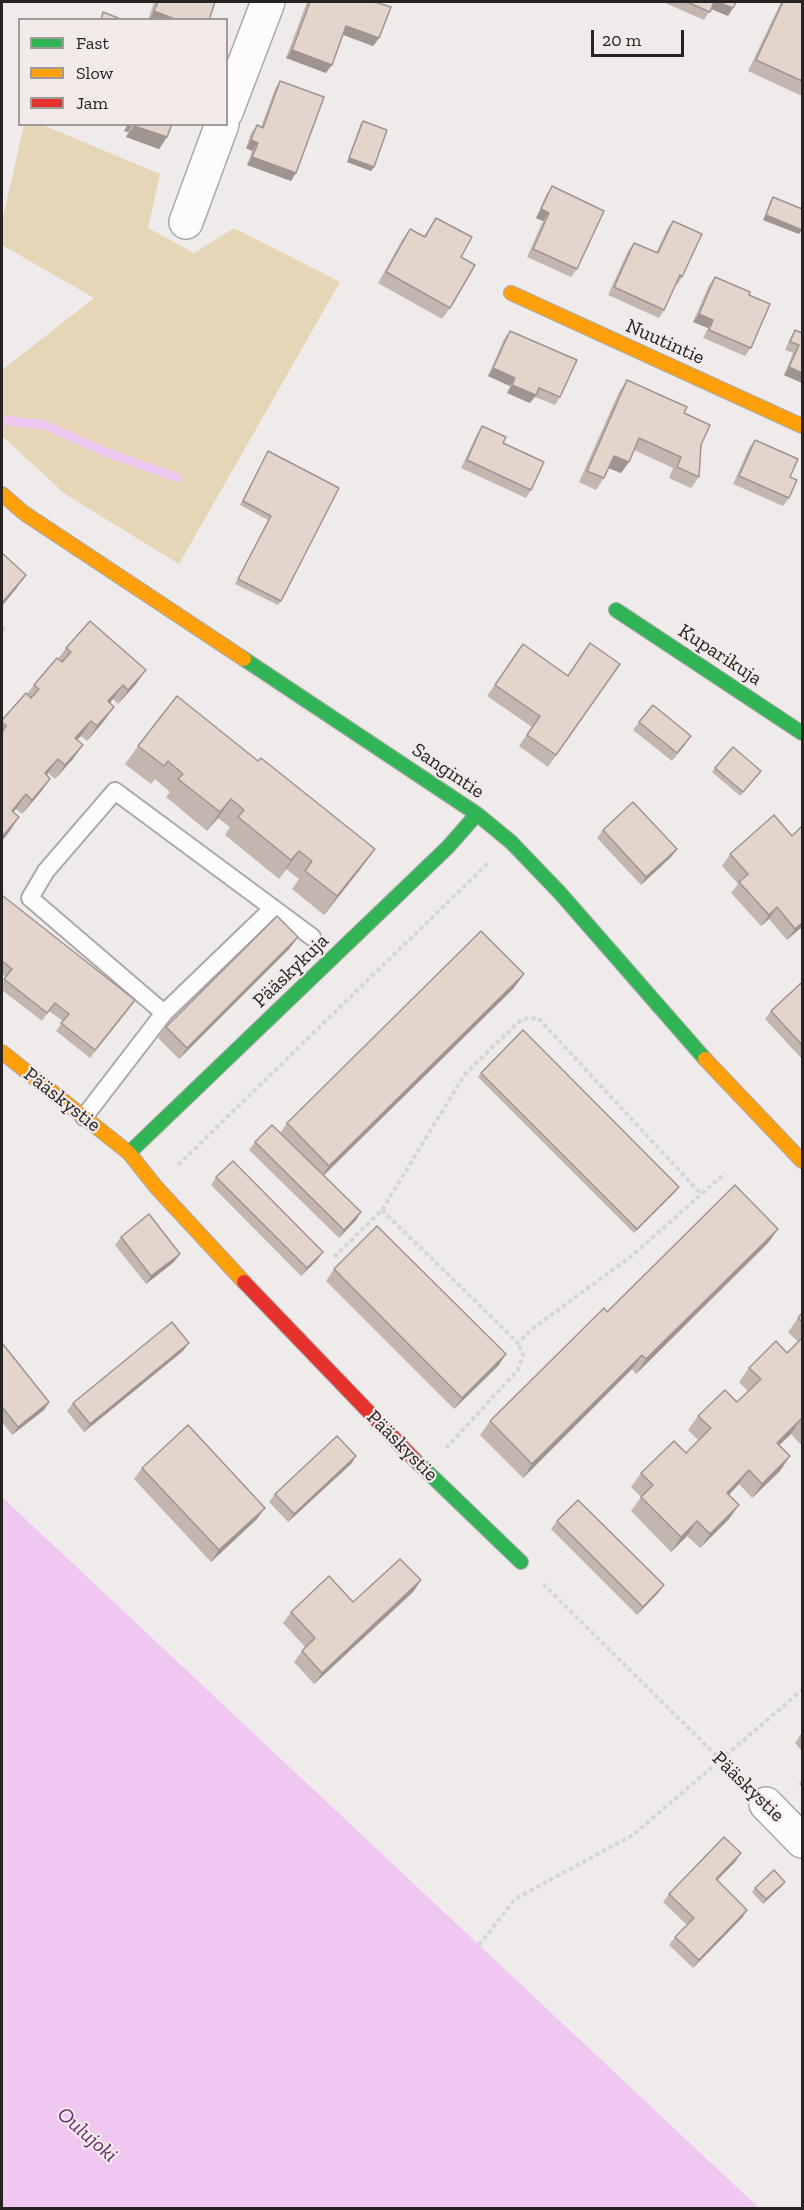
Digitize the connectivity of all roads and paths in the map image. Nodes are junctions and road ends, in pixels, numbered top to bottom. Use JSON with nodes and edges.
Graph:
{"nodes":[{"id":1,"x":268,"y":2,"type":"edge"},
{"id":2,"x":228,"y":107,"type":"edge"},
{"id":3,"x":221,"y":126,"type":"edge"},
{"id":4,"x":186,"y":222,"type":"dead end"},
{"id":5,"x":511,"y":293,"type":"dead end"},
{"id":6,"x":802,"y":426,"type":"edge"},
{"id":7,"x":2,"y":494,"type":"edge"},
{"id":8,"x":616,"y":610,"type":"dead end"},
{"id":9,"x":6,"y":626,"type":"edge"},
{"id":10,"x":2,"y":631,"type":"edge"},
{"id":11,"x":802,"y":733,"type":"edge"},
{"id":12,"x":477,"y":814,"type":"junction"},
{"id":13,"x":511,"y":842,"type":"junction"},
{"id":14,"x":273,"y":908,"type":"junction"},
{"id":15,"x":312,"y":937,"type":"dead end"},
{"id":16,"x":164,"y":1013,"type":"junction"},
{"id":17,"x":2,"y":1052,"type":"edge"},
{"id":18,"x":84,"y":1117,"type":"junction"},
{"id":19,"x":129,"y":1153,"type":"junction"},
{"id":20,"x":802,"y":1161,"type":"edge"},
{"id":21,"x":725,"y":1173,"type":"dead end"},
{"id":22,"x":156,"y":1187,"type":"junction"},
{"id":23,"x":701,"y":1194,"type":"junction"},
{"id":24,"x":382,"y":1210,"type":"junction"},
{"id":25,"x":334,"y":1257,"type":"dead end"},
{"id":26,"x":518,"y":1343,"type":"junction"},
{"id":27,"x":425,"y":1471,"type":"junction"},
{"id":28,"x":521,"y":1562,"type":"joint"},
{"id":29,"x":802,"y":1689,"type":"edge"},
{"id":30,"x":721,"y":1761,"type":"junction"},
{"id":31,"x":766,"y":1804,"type":"joint"},
{"id":32,"x":802,"y":1841,"type":"edge"},
{"id":33,"x":479,"y":1945,"type":"dead end"}],
"edges":[{"from":1,"to":2,"type":"street"},
{"from":3,"to":4,"type":"street"},
{"from":5,"to":6,"type":"street","name":"Nuutintie"},
{"from":7,"to":12,"type":"street","name":"Sangintie"},
{"from":8,"to":11,"type":"street","name":"Kuparikuja"},
{"from":9,"to":10,"type":"path"},
{"from":12,"to":13,"type":"street","name":"Sangintie"},
{"from":12,"to":19,"type":"street","name":"Pääskykuja"},
{"from":13,"to":20,"type":"street","name":"Sangintie"},
{"from":13,"to":22,"type":"path"},
{"from":14,"to":15,"type":"lane"},
{"from":14,"to":16,"type":"lane"},
{"from":14,"to":16,"type":"lane"},
{"from":16,"to":18,"type":"lane"},
{"from":17,"to":18,"type":"street","name":"Pääskystie"},
{"from":18,"to":19,"type":"street","name":"Pääskystie"},
{"from":19,"to":22,"type":"street","name":"Pääskystie"},
{"from":21,"to":23,"type":"path"},
{"from":22,"to":27,"type":"street","name":"Pääskystie"},
{"from":23,"to":24,"type":"path"},
{"from":23,"to":26,"type":"path"},
{"from":24,"to":25,"type":"path"},
{"from":24,"to":26,"type":"path"},
{"from":26,"to":27,"type":"path"},
{"from":27,"to":28,"type":"street","name":"Pääskystie"},
{"from":28,"to":30,"type":"path","name":"Pääskystie"},
{"from":29,"to":30,"type":"path"},
{"from":30,"to":31,"type":"path","name":"Pääskystie"},
{"from":30,"to":33,"type":"path"},
{"from":31,"to":32,"type":"street","name":"Pääskystie"}]}
